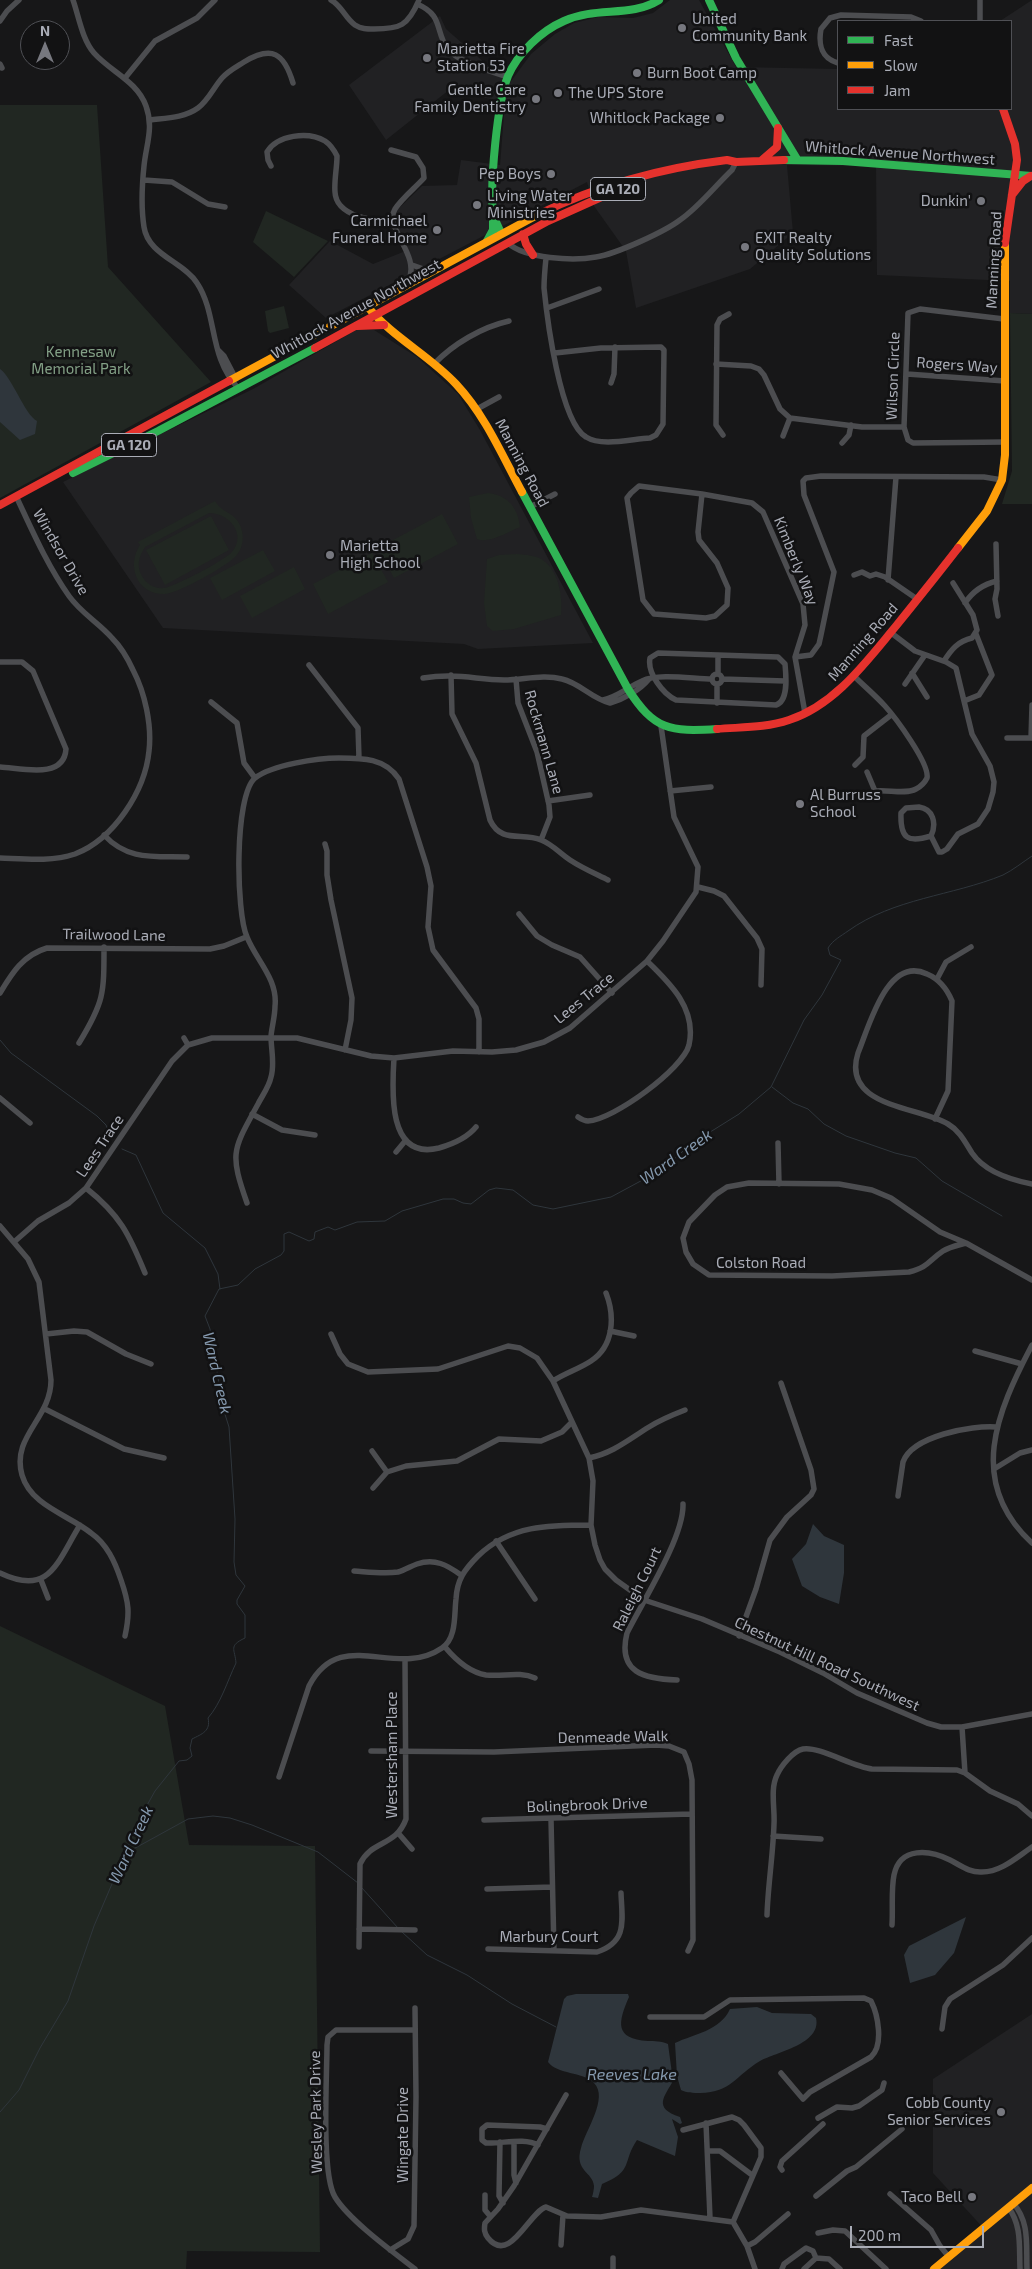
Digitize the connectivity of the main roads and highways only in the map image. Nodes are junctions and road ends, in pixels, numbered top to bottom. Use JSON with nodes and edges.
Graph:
{"nodes":[{"id":1,"x":659,"y":0,"type":"edge"},
{"id":2,"x":709,"y":0,"type":"edge"},
{"id":3,"x":1003,"y":110,"type":"edge"},
{"id":4,"x":778,"y":128,"type":"junction"},
{"id":5,"x":797,"y":159,"type":"junction"},
{"id":6,"x":761,"y":161,"type":"junction"},
{"id":7,"x":736,"y":162,"type":"junction"},
{"id":8,"x":996,"y":175,"type":"junction"},
{"id":9,"x":1015,"y":175,"type":"junction"},
{"id":10,"x":1032,"y":176,"type":"edge"},
{"id":11,"x":1012,"y":195,"type":"junction"},
{"id":12,"x":493,"y":212,"type":"junction"},
{"id":13,"x":501,"y":234,"type":"junction"},
{"id":14,"x":523,"y":234,"type":"junction"},
{"id":15,"x":486,"y":242,"type":"junction"},
{"id":16,"x":533,"y":255,"type":"road end"},
{"id":17,"x":428,"y":273,"type":"junction"},
{"id":18,"x":386,"y":308,"type":"junction"},
{"id":19,"x":370,"y":310,"type":"junction"},
{"id":20,"x":385,"y":326,"type":"junction"},
{"id":21,"x":351,"y":327,"type":"junction"},
{"id":22,"x":310,"y":350,"type":"junction"},
{"id":23,"x":18,"y":498,"type":"junction"},
{"id":24,"x":0,"y":504,"type":"edge"},
{"id":25,"x":0,"y":510,"type":"edge"},
{"id":26,"x":1032,"y":2188,"type":"edge"},
{"id":27,"x":934,"y":2269,"type":"edge"}],
"edges":[{"from":1,"to":12,"type":"main road"},
{"from":2,"to":4,"type":"main road"},
{"from":3,"to":9,"type":"main road","name":"Manning Road"},
{"from":4,"to":5,"type":"main road"},
{"from":4,"to":6,"type":"main road"},
{"from":5,"to":6,"type":"main road","name":"Whitlock Avenue Northwest","number":"GA 120"},
{"from":5,"to":8,"type":"main road","name":"Whitlock Avenue Northwest","number":"GA 120"},
{"from":6,"to":7,"type":"main road","name":"Whitlock Avenue Northwest","number":"GA 120"},
{"from":7,"to":13,"type":"main road","name":"Whitlock Avenue Northwest","number":"GA 120"},
{"from":7,"to":14,"type":"main road","name":"Whitlock Avenue Northwest","number":"GA 120"},
{"from":8,"to":9,"type":"main road","name":"Whitlock Avenue Northwest","number":"GA 120"},
{"from":8,"to":11,"type":"main road"},
{"from":9,"to":10,"type":"main road","name":"Whitlock Avenue Northwest","number":"GA 120"},
{"from":9,"to":11,"type":"main road","name":"Manning Road"},
{"from":10,"to":11,"type":"main road"},
{"from":11,"to":20,"type":"main road","name":"Manning Road"},
{"from":12,"to":13,"type":"main road"},
{"from":12,"to":15,"type":"main road"},
{"from":13,"to":15,"type":"main road","name":"Whitlock Avenue Northwest","number":"GA 120"},
{"from":14,"to":16,"type":"main road"},
{"from":14,"to":18,"type":"main road","name":"Whitlock Avenue Northwest","number":"GA 120"},
{"from":15,"to":17,"type":"main road","name":"Whitlock Avenue Northwest","number":"GA 120"},
{"from":17,"to":19,"type":"main road","name":"Whitlock Avenue Northwest","number":"GA 120"},
{"from":17,"to":19,"type":"main road"},
{"from":18,"to":19,"type":"main road","name":"Whitlock Avenue Northwest","number":"GA 120"},
{"from":18,"to":20,"type":"main road"},
{"from":19,"to":20,"type":"main road","name":"Manning Road"},
{"from":19,"to":21,"type":"main road","name":"Whitlock Avenue Northwest","number":"GA 120"},
{"from":19,"to":22,"type":"main road"},
{"from":19,"to":23,"type":"main road","name":"Whitlock Avenue Northwest","number":"GA 120"},
{"from":20,"to":21,"type":"main road"},
{"from":21,"to":22,"type":"main road","name":"Whitlock Avenue Northwest","number":"GA 120"},
{"from":22,"to":23,"type":"main road","name":"Whitlock Avenue Northwest","number":"GA 120"},
{"from":23,"to":24,"type":"main road","name":"Whitlock Avenue Northwest","number":"GA 120"},
{"from":23,"to":25,"type":"main road","name":"Whitlock Avenue Northwest","number":"GA 120"},
{"from":26,"to":27,"type":"main road"}]}
